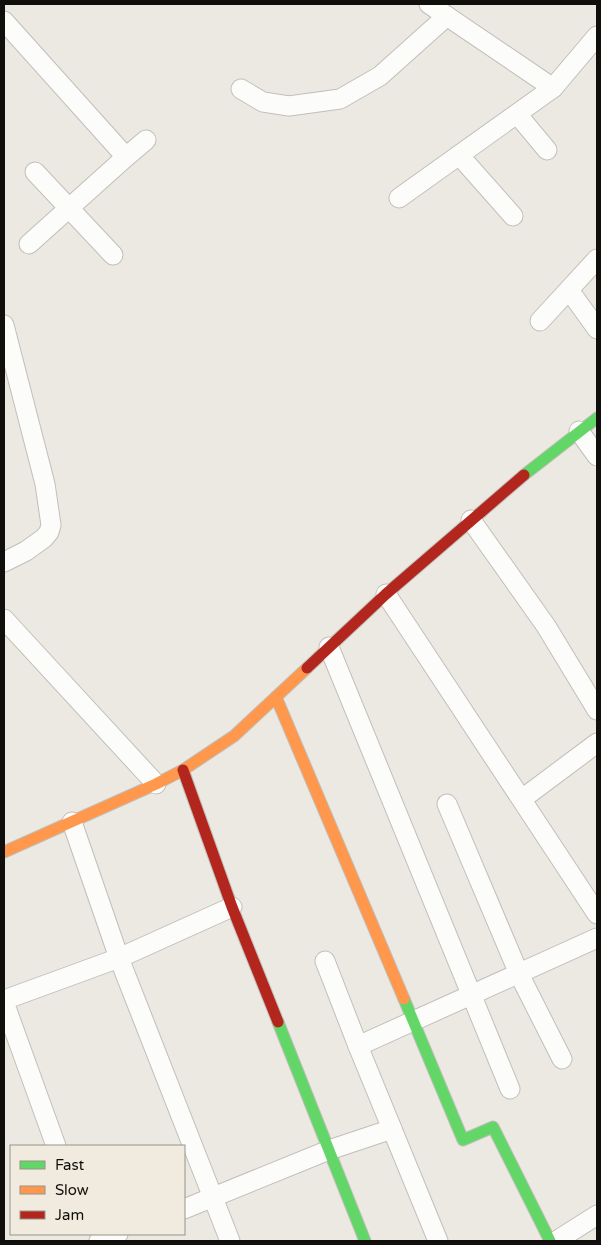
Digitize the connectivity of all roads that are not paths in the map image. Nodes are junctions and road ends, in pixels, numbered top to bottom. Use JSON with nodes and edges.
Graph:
{"nodes":[{"id":1,"x":429,"y":4,"type":"edge"},
{"id":2,"x":447,"y":16,"type":"junction"},
{"id":3,"x":4,"y":21,"type":"edge"},
{"id":4,"x":597,"y":36,"type":"edge"},
{"id":5,"x":553,"y":88,"type":"junction"},
{"id":6,"x":242,"y":89,"type":"dead end"},
{"id":7,"x":517,"y":114,"type":"junction"},
{"id":8,"x":146,"y":140,"type":"dead end"},
{"id":9,"x":547,"y":150,"type":"dead end"},
{"id":10,"x":459,"y":156,"type":"junction"},
{"id":11,"x":126,"y":157,"type":"junction"},
{"id":12,"x":35,"y":172,"type":"dead end"},
{"id":13,"x":399,"y":198,"type":"dead end"},
{"id":14,"x":70,"y":207,"type":"junction"},
{"id":15,"x":513,"y":216,"type":"dead end"},
{"id":16,"x":29,"y":244,"type":"dead end"},
{"id":17,"x":113,"y":255,"type":"dead end"},
{"id":18,"x":597,"y":259,"type":"edge"},
{"id":19,"x":569,"y":290,"type":"junction"},
{"id":20,"x":540,"y":321,"type":"dead end"},
{"id":21,"x":4,"y":325,"type":"edge"},
{"id":22,"x":597,"y":329,"type":"edge"},
{"id":23,"x":597,"y":418,"type":"edge"},
{"id":24,"x":579,"y":431,"type":"junction"},
{"id":25,"x":597,"y":456,"type":"edge"},
{"id":26,"x":471,"y":520,"type":"junction"},
{"id":27,"x":4,"y":562,"type":"edge"},
{"id":28,"x":386,"y":594,"type":"junction"},
{"id":29,"x":4,"y":619,"type":"edge"},
{"id":30,"x":329,"y":646,"type":"junction"},
{"id":31,"x":276,"y":697,"type":"junction"},
{"id":32,"x":597,"y":710,"type":"edge"},
{"id":33,"x":597,"y":743,"type":"edge"},
{"id":34,"x":183,"y":770,"type":"junction"},
{"id":35,"x":156,"y":784,"type":"junction"},
{"id":36,"x":522,"y":799,"type":"junction"},
{"id":37,"x":447,"y":804,"type":"dead end"},
{"id":38,"x":72,"y":822,"type":"junction"},
{"id":39,"x":4,"y":852,"type":"edge"},
{"id":40,"x":232,"y":907,"type":"junction"},
{"id":41,"x":597,"y":914,"type":"edge"},
{"id":42,"x":597,"y":938,"type":"edge"},
{"id":43,"x":119,"y":958,"type":"junction"},
{"id":44,"x":325,"y":961,"type":"dead end"},
{"id":45,"x":519,"y":974,"type":"junction"},
{"id":46,"x":471,"y":995,"type":"junction"},
{"id":47,"x":4,"y":1001,"type":"edge"},
{"id":48,"x":413,"y":1021,"type":"junction"},
{"id":49,"x":358,"y":1046,"type":"junction"},
{"id":50,"x":562,"y":1059,"type":"dead end"},
{"id":51,"x":510,"y":1088,"type":"dead end"},
{"id":52,"x":392,"y":1129,"type":"junction"},
{"id":53,"x":56,"y":1145,"type":"edge"},
{"id":54,"x":329,"y":1150,"type":"junction"},
{"id":55,"x":212,"y":1198,"type":"junction"},
{"id":56,"x":185,"y":1209,"type":"edge"},
{"id":57,"x":597,"y":1216,"type":"edge"},
{"id":58,"x":115,"y":1235,"type":"edge"},
{"id":59,"x":99,"y":1241,"type":"edge"},
{"id":60,"x":230,"y":1241,"type":"edge"},
{"id":61,"x":365,"y":1241,"type":"edge"},
{"id":62,"x":438,"y":1241,"type":"edge"},
{"id":63,"x":550,"y":1241,"type":"edge"},
{"id":64,"x":556,"y":1241,"type":"edge"}],
"edges":[{"from":1,"to":2,"type":"street"},
{"from":2,"to":5,"type":"street"},
{"from":2,"to":6,"type":"street"},
{"from":3,"to":11,"type":"street"},
{"from":4,"to":5,"type":"street"},
{"from":5,"to":7,"type":"street"},
{"from":7,"to":9,"type":"street"},
{"from":7,"to":10,"type":"street"},
{"from":8,"to":11,"type":"street"},
{"from":10,"to":13,"type":"street"},
{"from":10,"to":15,"type":"street"},
{"from":11,"to":14,"type":"street"},
{"from":12,"to":14,"type":"street"},
{"from":14,"to":16,"type":"street"},
{"from":14,"to":17,"type":"street"},
{"from":18,"to":19,"type":"street"},
{"from":19,"to":20,"type":"street"},
{"from":19,"to":22,"type":"street"},
{"from":21,"to":27,"type":"street"},
{"from":23,"to":24,"type":"street"},
{"from":24,"to":25,"type":"street"},
{"from":24,"to":26,"type":"street"},
{"from":26,"to":28,"type":"street"},
{"from":26,"to":32,"type":"street"},
{"from":28,"to":30,"type":"street"},
{"from":28,"to":36,"type":"street"},
{"from":29,"to":35,"type":"street"},
{"from":30,"to":31,"type":"street"},
{"from":30,"to":46,"type":"street"},
{"from":31,"to":34,"type":"street"},
{"from":31,"to":48,"type":"street"},
{"from":33,"to":36,"type":"street"},
{"from":34,"to":35,"type":"street"},
{"from":34,"to":40,"type":"street"},
{"from":35,"to":38,"type":"street"},
{"from":36,"to":41,"type":"street"},
{"from":37,"to":45,"type":"street"},
{"from":38,"to":39,"type":"street"},
{"from":38,"to":43,"type":"street"},
{"from":40,"to":43,"type":"street"},
{"from":40,"to":54,"type":"street"},
{"from":42,"to":45,"type":"street"},
{"from":43,"to":47,"type":"street"},
{"from":43,"to":55,"type":"street"},
{"from":44,"to":49,"type":"street"},
{"from":45,"to":46,"type":"street"},
{"from":45,"to":50,"type":"street"},
{"from":46,"to":48,"type":"street"},
{"from":46,"to":51,"type":"street"},
{"from":47,"to":53,"type":"street"},
{"from":48,"to":49,"type":"street"},
{"from":48,"to":63,"type":"street"},
{"from":49,"to":52,"type":"street"},
{"from":52,"to":54,"type":"street"},
{"from":52,"to":62,"type":"street"},
{"from":54,"to":55,"type":"street"},
{"from":54,"to":61,"type":"street"},
{"from":55,"to":56,"type":"street"},
{"from":55,"to":60,"type":"street"},
{"from":57,"to":64,"type":"street"},
{"from":58,"to":59,"type":"street"}]}
